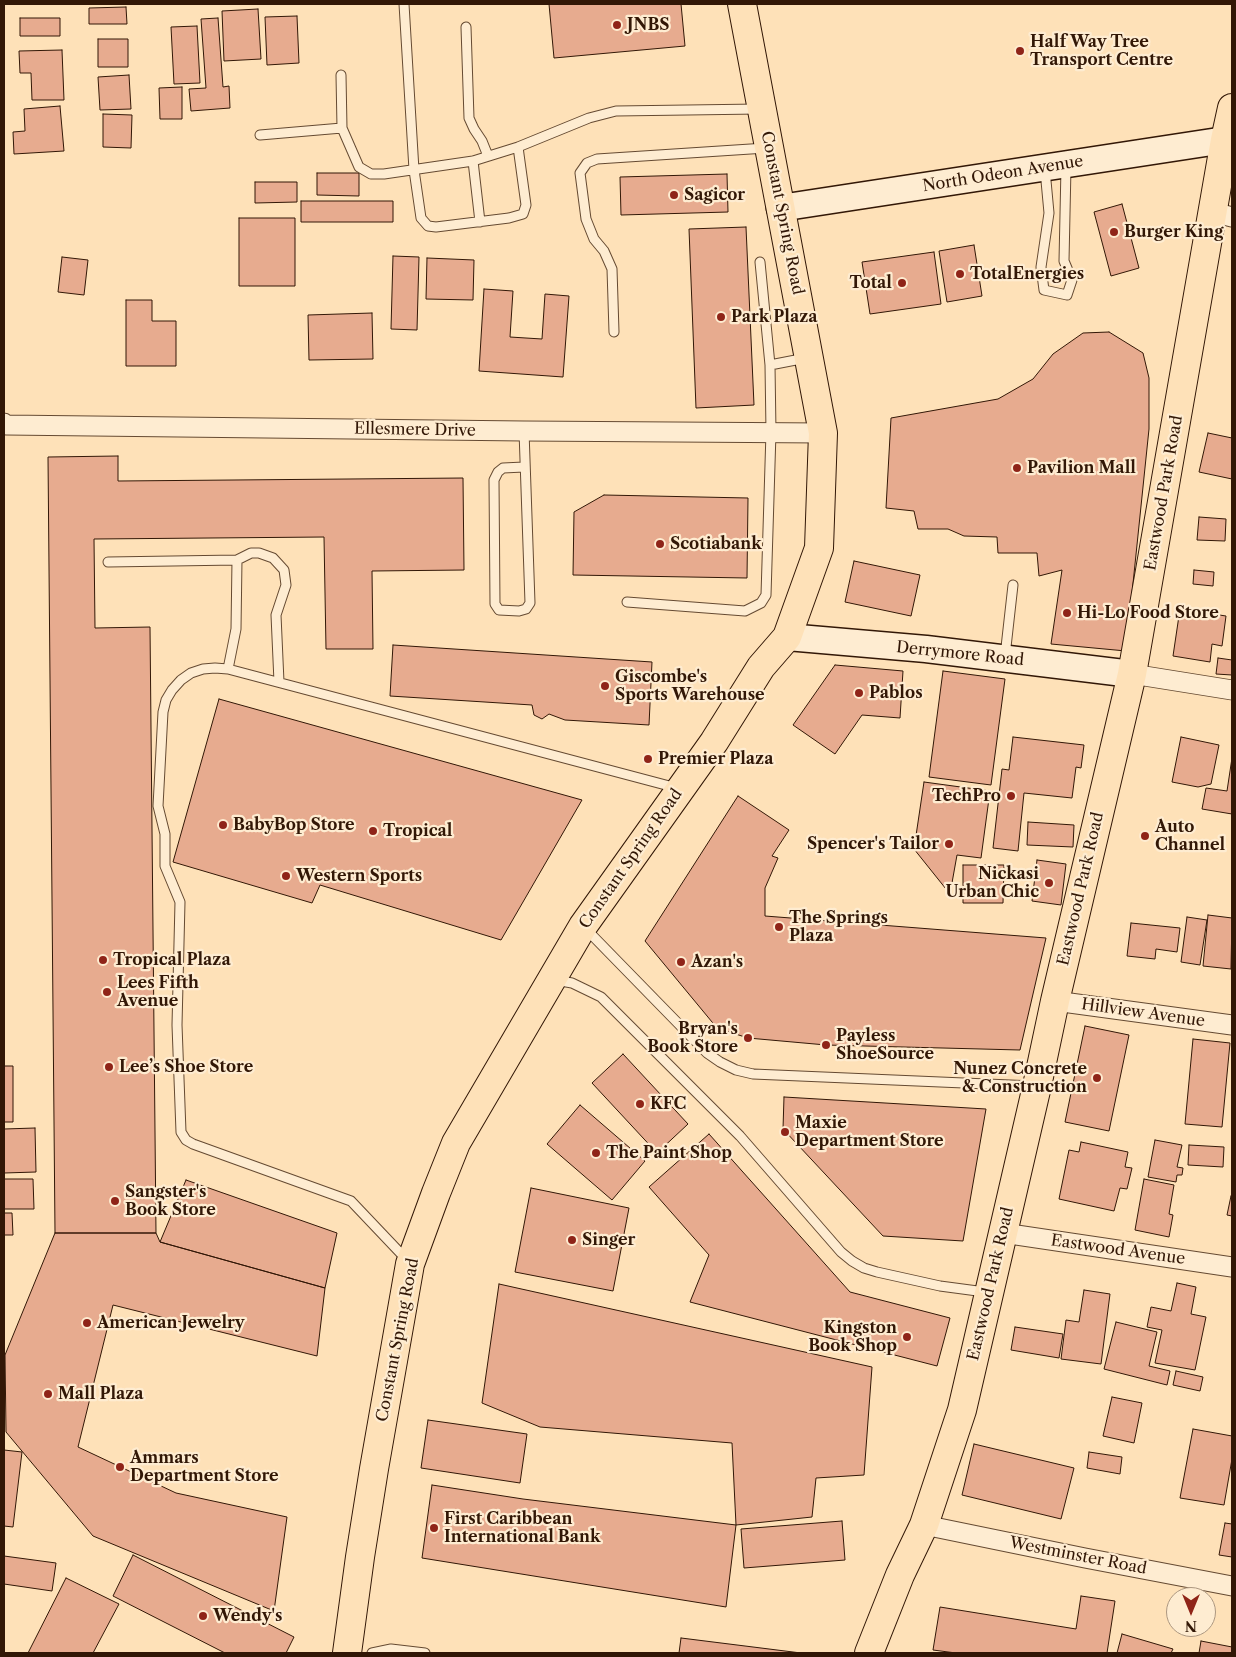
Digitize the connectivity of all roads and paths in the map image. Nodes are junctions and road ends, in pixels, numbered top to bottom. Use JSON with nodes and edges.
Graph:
{"nodes":[{"id":1,"x":404,"y":4,"type":"edge"},
{"id":2,"x":742,"y":4,"type":"edge"},
{"id":3,"x":466,"y":27,"type":"dead end"},
{"id":4,"x":341,"y":75,"type":"dead end"},
{"id":5,"x":1232,"y":108,"type":"edge"},
{"id":6,"x":762,"y":109,"type":"junction"},
{"id":7,"x":342,"y":128,"type":"junction"},
{"id":8,"x":260,"y":135,"type":"dead end"},
{"id":9,"x":1225,"y":140,"type":"junction"},
{"id":10,"x":518,"y":147,"type":"junction"},
{"id":11,"x":769,"y":148,"type":"junction"},
{"id":12,"x":488,"y":156,"type":"junction"},
{"id":13,"x":473,"y":161,"type":"junction"},
{"id":14,"x":1055,"y":166,"type":"junction"},
{"id":15,"x":414,"y":170,"type":"junction"},
{"id":16,"x":780,"y":208,"type":"junction"},
{"id":17,"x":1222,"y":214,"type":"edge"},
{"id":18,"x":480,"y":222,"type":"junction"},
{"id":19,"x":760,"y":262,"type":"dead end"},
{"id":20,"x":614,"y":332,"type":"dead end"},
{"id":21,"x":809,"y":358,"type":"junction"},
{"id":22,"x":770,"y":365,"type":"junction"},
{"id":23,"x":5,"y":426,"type":"edge"},
{"id":24,"x":524,"y":431,"type":"junction"},
{"id":25,"x":770,"y":432,"type":"junction"},
{"id":26,"x":823,"y":433,"type":"junction"},
{"id":27,"x":524,"y":467,"type":"junction"},
{"id":28,"x":237,"y":560,"type":"junction"},
{"id":29,"x":108,"y":562,"type":"dead end"},
{"id":30,"x":1013,"y":585,"type":"dead end"},
{"id":31,"x":627,"y":602,"type":"dead end"},
{"id":32,"x":788,"y":636,"type":"junction"},
{"id":33,"x":1005,"y":659,"type":"junction"},
{"id":34,"x":228,"y":669,"type":"junction"},
{"id":35,"x":1132,"y":674,"type":"junction"},
{"id":36,"x":279,"y":682,"type":"junction"},
{"id":37,"x":1232,"y":690,"type":"edge"},
{"id":38,"x":680,"y":789,"type":"junction"},
{"id":39,"x":583,"y":926,"type":"junction"},
{"id":40,"x":552,"y":980,"type":"junction"},
{"id":41,"x":1055,"y":1001,"type":"junction"},
{"id":42,"x":1232,"y":1025,"type":"edge"},
{"id":43,"x":1037,"y":1086,"type":"junction"},
{"id":44,"x":1003,"y":1233,"type":"junction"},
{"id":45,"x":410,"y":1264,"type":"junction"},
{"id":46,"x":1232,"y":1267,"type":"edge"},
{"id":47,"x":989,"y":1293,"type":"junction"},
{"id":48,"x":924,"y":1525,"type":"junction"},
{"id":49,"x":1232,"y":1586,"type":"edge"},
{"id":50,"x":347,"y":1653,"type":"edge"},
{"id":51,"x":372,"y":1653,"type":"edge"},
{"id":52,"x":425,"y":1653,"type":"edge"},
{"id":53,"x":869,"y":1653,"type":"edge"}],
"edges":[{"from":1,"to":15,"type":"lane"},
{"from":2,"to":6,"type":"main road","name":"Constant Spring Road"},
{"from":3,"to":12,"type":"lane"},
{"from":4,"to":7,"type":"lane"},
{"from":5,"to":9,"type":"main road","name":"Eastwood Park Road"},
{"from":6,"to":10,"type":"lane"},
{"from":6,"to":11,"type":"main road","name":"Constant Spring Road"},
{"from":7,"to":8,"type":"lane"},
{"from":7,"to":15,"type":"lane"},
{"from":9,"to":14,"type":"street","name":"North Odeon Avenue"},
{"from":9,"to":17,"type":"main road","name":"Eastwood Park Road"},
{"from":10,"to":12,"type":"lane"},
{"from":10,"to":18,"type":"lane"},
{"from":11,"to":16,"type":"main road","name":"Constant Spring Road"},
{"from":11,"to":20,"type":"lane"},
{"from":12,"to":13,"type":"lane"},
{"from":13,"to":15,"type":"lane"},
{"from":13,"to":18,"type":"lane"},
{"from":14,"to":14,"type":"lane"},
{"from":14,"to":16,"type":"street","name":"North Odeon Avenue"},
{"from":15,"to":18,"type":"lane"},
{"from":16,"to":21,"type":"main road","name":"Constant Spring Road"},
{"from":17,"to":35,"type":"main road","name":"Eastwood Park Road"},
{"from":19,"to":22,"type":"lane"},
{"from":21,"to":22,"type":"lane"},
{"from":21,"to":26,"type":"main road","name":"Constant Spring Road"},
{"from":22,"to":25,"type":"lane"},
{"from":23,"to":24,"type":"street","name":"Ellesmere Drive"},
{"from":24,"to":25,"type":"street","name":"Ellesmere Drive"},
{"from":24,"to":27,"type":"lane"},
{"from":25,"to":26,"type":"street","name":"Ellesmere Drive"},
{"from":25,"to":31,"type":"lane"},
{"from":26,"to":32,"type":"main road","name":"Constant Spring Road"},
{"from":27,"to":27,"type":"lane"},
{"from":28,"to":29,"type":"lane"},
{"from":28,"to":34,"type":"lane"},
{"from":28,"to":36,"type":"lane"},
{"from":30,"to":33,"type":"lane"},
{"from":32,"to":33,"type":"street","name":"Derrymore Road"},
{"from":32,"to":38,"type":"main road","name":"Constant Spring Road"},
{"from":33,"to":35,"type":"street","name":"Derrymore Road"},
{"from":34,"to":36,"type":"lane"},
{"from":34,"to":45,"type":"lane"},
{"from":35,"to":37,"type":"street"},
{"from":35,"to":41,"type":"main road","name":"Eastwood Park Road"},
{"from":36,"to":38,"type":"lane"},
{"from":38,"to":39,"type":"main road","name":"Constant Spring Road"},
{"from":39,"to":40,"type":"main road","name":"Constant Spring Road"},
{"from":39,"to":43,"type":"lane"},
{"from":40,"to":45,"type":"main road","name":"Constant Spring Road"},
{"from":40,"to":47,"type":"lane"},
{"from":41,"to":42,"type":"street","name":"Hillview Avenue"},
{"from":41,"to":43,"type":"main road","name":"Eastwood Park Road"},
{"from":43,"to":44,"type":"main road","name":"Eastwood Park Road"},
{"from":44,"to":46,"type":"street","name":"Eastwood Avenue"},
{"from":44,"to":47,"type":"main road","name":"Eastwood Park Road"},
{"from":45,"to":50,"type":"main road","name":"Constant Spring Road"},
{"from":47,"to":48,"type":"main road","name":"Eastwood Park Road"},
{"from":48,"to":49,"type":"street","name":"Westminster Road"},
{"from":48,"to":53,"type":"main road","name":"Eastwood Park Road"},
{"from":51,"to":52,"type":"lane"}]}
